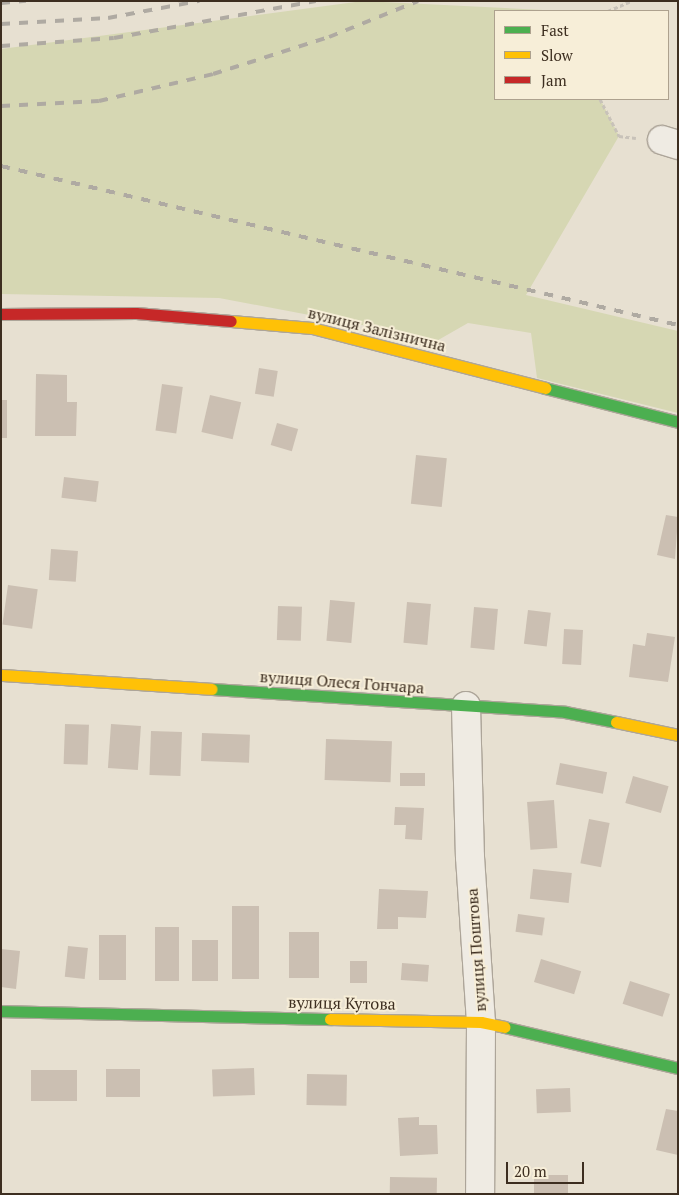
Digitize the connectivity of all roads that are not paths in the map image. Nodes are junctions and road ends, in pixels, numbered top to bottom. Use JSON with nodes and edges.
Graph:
{"nodes":[{"id":1,"x":1,"y":314,"type":"edge"},
{"id":2,"x":678,"y":422,"type":"edge"},
{"id":3,"x":1,"y":675,"type":"edge"},
{"id":4,"x":466,"y":706,"type":"junction"},
{"id":5,"x":678,"y":736,"type":"edge"},
{"id":6,"x":1,"y":1011,"type":"edge"},
{"id":7,"x":481,"y":1022,"type":"junction"},
{"id":8,"x":678,"y":1068,"type":"edge"},
{"id":9,"x":480,"y":1194,"type":"edge"}],
"edges":[{"from":1,"to":2,"type":"street","name":"вулиця Залізнична"},
{"from":3,"to":4,"type":"street","name":"вулиця Олеся Гончара"},
{"from":4,"to":5,"type":"street","name":"вулиця Олеся Гончара"},
{"from":4,"to":7,"type":"street","name":"вулиця Поштова"},
{"from":6,"to":7,"type":"street","name":"вулиця Кутова"},
{"from":7,"to":8,"type":"street","name":"вулиця Кутова"},
{"from":7,"to":9,"type":"street","name":"вулиця Поштова"}]}
